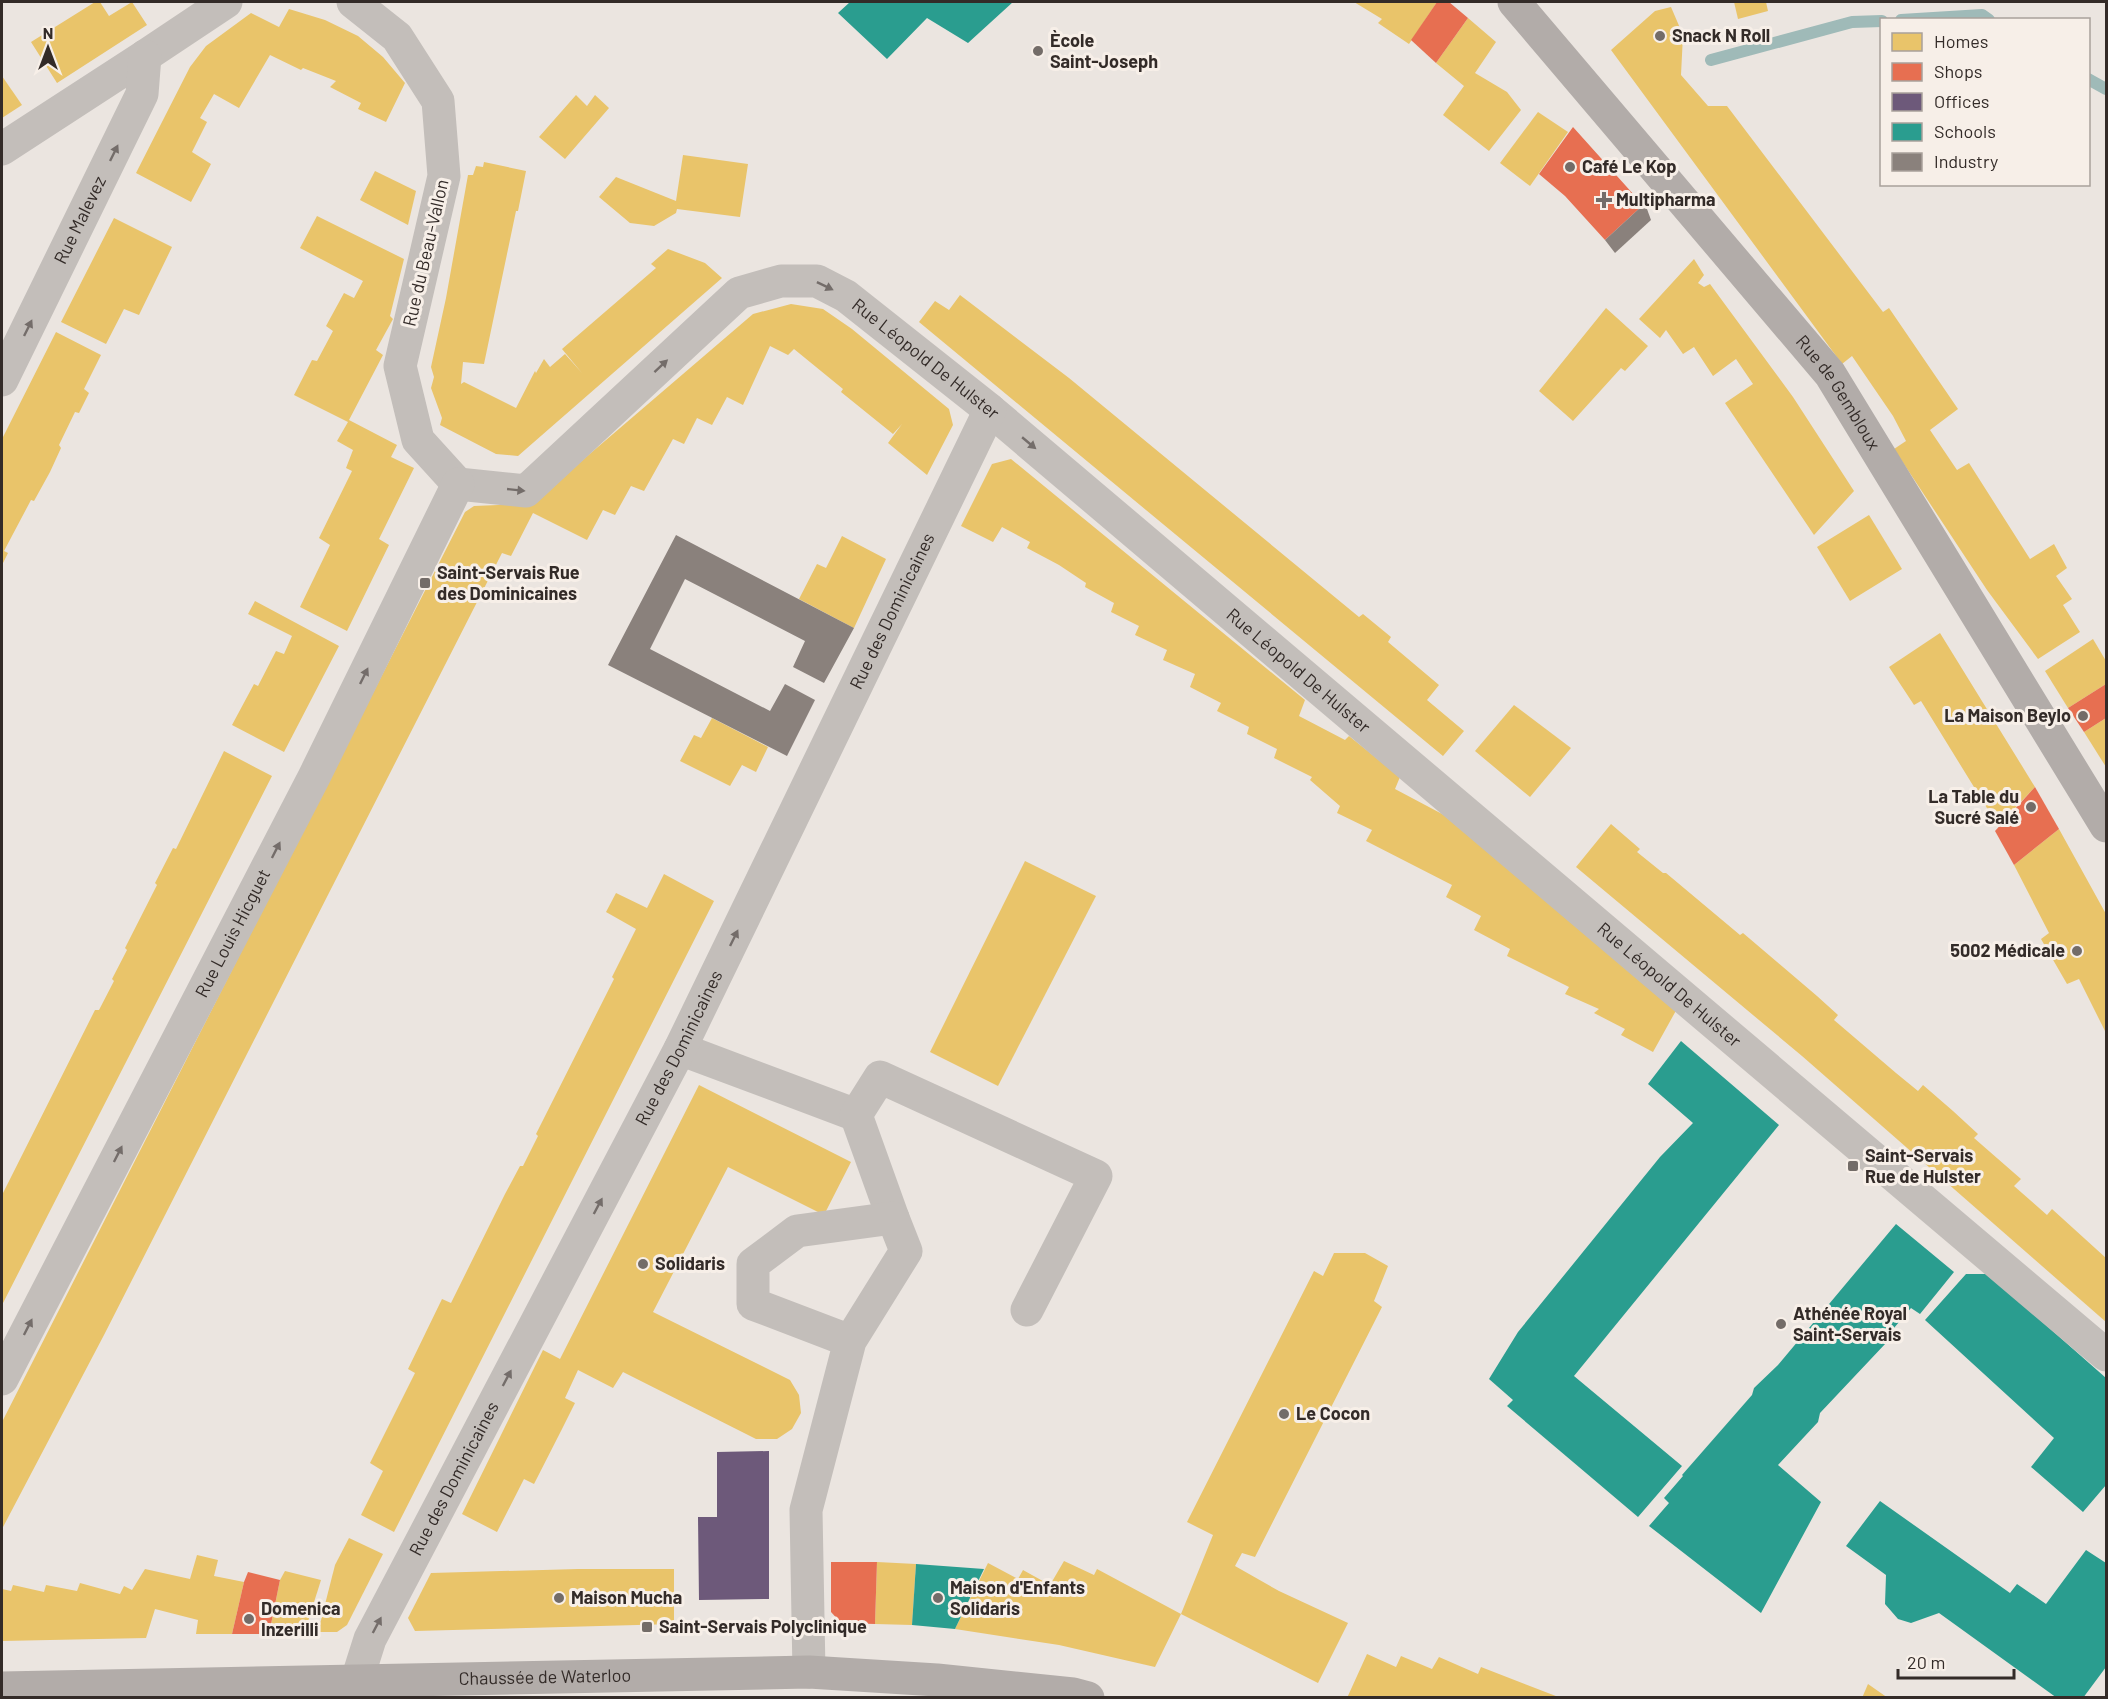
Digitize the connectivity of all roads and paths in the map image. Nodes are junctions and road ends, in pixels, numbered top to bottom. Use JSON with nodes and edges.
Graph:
{"nodes":[{"id":1,"x":226,"y":2,"type":"edge"},
{"id":2,"x":353,"y":2,"type":"edge"},
{"id":3,"x":1514,"y":2,"type":"edge"},
{"id":4,"x":146,"y":56,"type":"junction"},
{"id":5,"x":2,"y":149,"type":"edge"},
{"id":6,"x":2,"y":380,"type":"edge"},
{"id":7,"x":990,"y":410,"type":"junction"},
{"id":8,"x":458,"y":484,"type":"junction"},
{"id":9,"x":2106,"y":826,"type":"edge"},
{"id":10,"x":680,"y":1049,"type":"junction"},
{"id":11,"x":856,"y":1115,"type":"junction"},
{"id":12,"x":893,"y":1218,"type":"junction"},
{"id":13,"x":1027,"y":1310,"type":"dead end"},
{"id":14,"x":850,"y":1341,"type":"junction"},
{"id":15,"x":2106,"y":1355,"type":"edge"},
{"id":16,"x":2,"y":1379,"type":"edge"},
{"id":17,"x":809,"y":1672,"type":"junction"},
{"id":18,"x":357,"y":1680,"type":"junction"},
{"id":19,"x":2,"y":1688,"type":"edge"},
{"id":20,"x":1088,"y":1698,"type":"edge"}],
"edges":[{"from":1,"to":4,"type":"street"},
{"from":2,"to":8,"type":"street","name":"Rue du Beau-Vallon"},
{"from":3,"to":9,"type":"main road","name":"Rue de Gembloux"},
{"from":4,"to":5,"type":"street"},
{"from":6,"to":4,"type":"street","name":"Rue Malevez","one_way":true},
{"from":8,"to":7,"type":"street","name":"Rue Léopold De Hulster","one_way":true},
{"from":10,"to":7,"type":"street","name":"Rue des Dominicaines","one_way":true},
{"from":7,"to":15,"type":"street","name":"Rue Léopold De Hulster","one_way":true},
{"from":16,"to":8,"type":"street","name":"Rue Louis Hicguet","one_way":true},
{"from":10,"to":11,"type":"street"},
{"from":18,"to":10,"type":"street","name":"Rue des Dominicaines","one_way":true},
{"from":11,"to":12,"type":"street"},
{"from":11,"to":13,"type":"street"},
{"from":12,"to":14,"type":"street"},
{"from":12,"to":14,"type":"street"},
{"from":14,"to":17,"type":"street"},
{"from":17,"to":18,"type":"main road","name":"Chaussée de Waterloo"},
{"from":17,"to":20,"type":"main road","name":"Chaussée de Waterloo"},
{"from":18,"to":19,"type":"main road","name":"Chaussée de Waterloo"}]}
